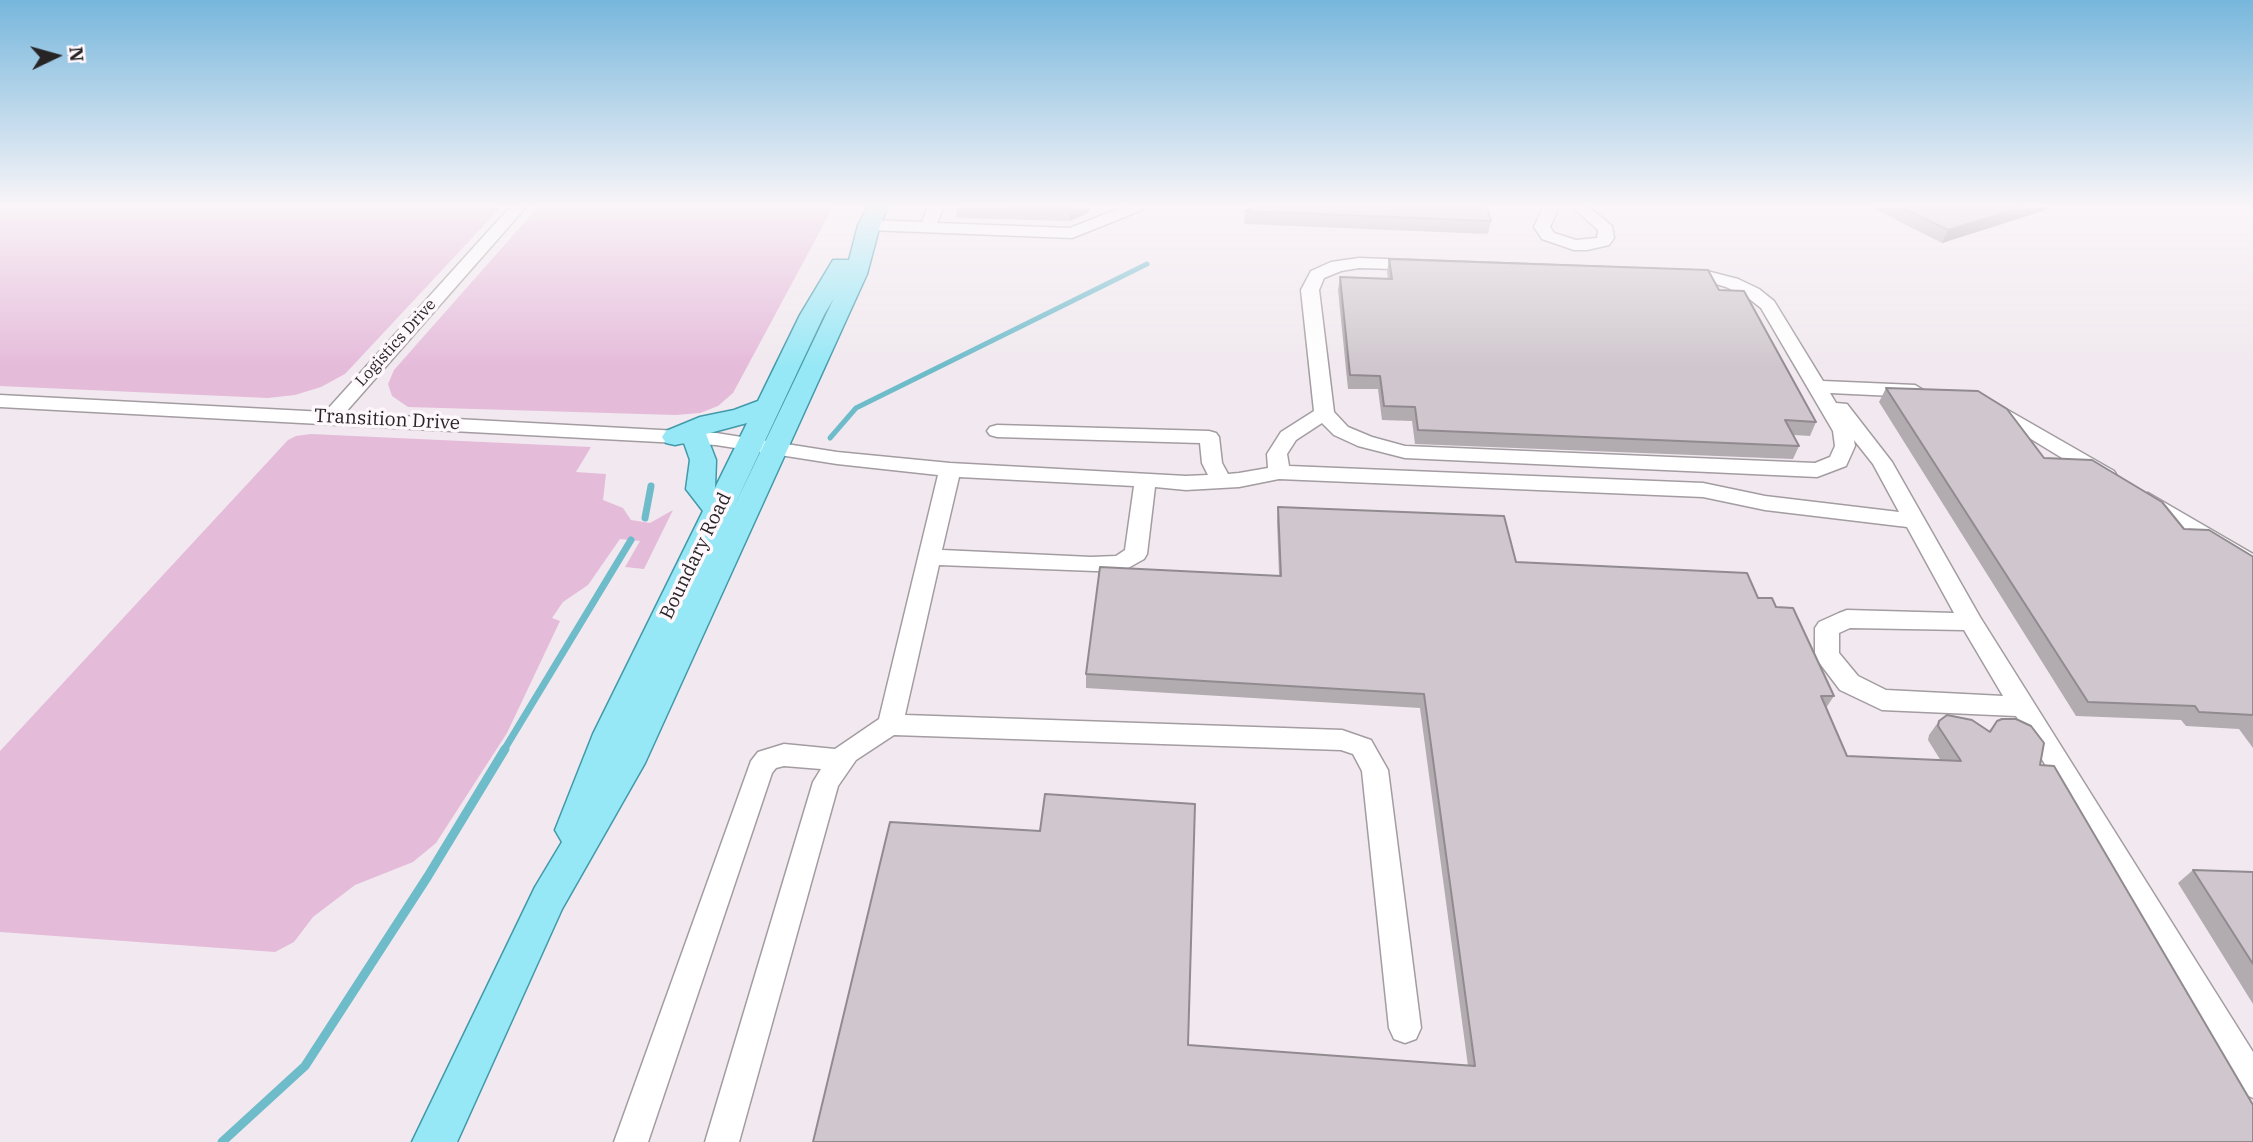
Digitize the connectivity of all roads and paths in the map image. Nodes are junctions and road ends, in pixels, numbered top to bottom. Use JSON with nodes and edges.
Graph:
{"nodes":[{"id":1,"x":471,"y":260,"type":"edge"},
{"id":2,"x":844,"y":260,"type":"edge"},
{"id":3,"x":860,"y":260,"type":"edge"},
{"id":4,"x":1596,"y":260,"type":"edge"},
{"id":5,"x":1602,"y":270,"type":"junction"},
{"id":6,"x":1817,"y":387,"type":"junction"},
{"id":7,"x":1938,"y":392,"type":"edge"},
{"id":8,"x":1976,"y":397,"type":"edge"},
{"id":9,"x":0,"y":401,"type":"edge"},
{"id":10,"x":768,"y":406,"type":"junction"},
{"id":11,"x":1324,"y":413,"type":"junction"},
{"id":12,"x":331,"y":417,"type":"junction"},
{"id":13,"x":997,"y":431,"type":"dead end"},
{"id":14,"x":686,"y":437,"type":"junction"},
{"id":15,"x":762,"y":446,"type":"junction"},
{"id":16,"x":950,"y":470,"type":"junction"},
{"id":17,"x":1279,"y":472,"type":"junction"},
{"id":18,"x":1145,"y":480,"type":"junction"},
{"id":19,"x":1222,"y":481,"type":"junction"},
{"id":20,"x":718,"y":511,"type":"junction"},
{"id":21,"x":1915,"y":521,"type":"junction"},
{"id":22,"x":929,"y":557,"type":"junction"},
{"id":23,"x":2253,"y":564,"type":"edge"},
{"id":24,"x":1971,"y":622,"type":"junction"},
{"id":25,"x":2023,"y":707,"type":"junction"},
{"id":26,"x":890,"y":725,"type":"junction"},
{"id":27,"x":842,"y":760,"type":"junction"},
{"id":28,"x":548,"y":899,"type":"junction"},
{"id":29,"x":1405,"y":1028,"type":"dead end"},
{"id":30,"x":2253,"y":1082,"type":"edge"},
{"id":31,"x":434,"y":1142,"type":"edge"},
{"id":32,"x":631,"y":1142,"type":"edge"},
{"id":33,"x":722,"y":1142,"type":"edge"}],
"edges":[{"from":1,"to":12,"type":"street","name":"Logistics Drive"},
{"from":2,"to":10,"type":"main road","name":"Boundary Road"},
{"from":3,"to":15,"type":"main road","name":"Boundary Road"},
{"from":4,"to":5,"type":"street"},
{"from":5,"to":6,"type":"street"},
{"from":5,"to":11,"type":"street"},
{"from":6,"to":7,"type":"street"},
{"from":6,"to":11,"type":"street"},
{"from":6,"to":21,"type":"street"},
{"from":8,"to":23,"type":"street"},
{"from":9,"to":12,"type":"street","name":"Transition Drive"},
{"from":10,"to":14,"type":"main road"},
{"from":10,"to":15,"type":"main road","name":"Boundary Road"},
{"from":11,"to":17,"type":"street"},
{"from":12,"to":14,"type":"street","name":"Transition Drive"},
{"from":13,"to":19,"type":"street"},
{"from":14,"to":15,"type":"street","name":"Transition Drive"},
{"from":14,"to":20,"type":"main road"},
{"from":15,"to":16,"type":"lane"},
{"from":15,"to":20,"type":"main road","name":"Boundary Road"},
{"from":15,"to":28,"type":"main road","name":"Boundary Road"},
{"from":16,"to":18,"type":"lane"},
{"from":16,"to":22,"type":"street"},
{"from":17,"to":19,"type":"lane"},
{"from":17,"to":21,"type":"lane"},
{"from":18,"to":19,"type":"lane"},
{"from":18,"to":22,"type":"street"},
{"from":20,"to":28,"type":"main road","name":"Boundary Road"},
{"from":21,"to":24,"type":"street"},
{"from":22,"to":26,"type":"street"},
{"from":24,"to":25,"type":"street"},
{"from":24,"to":25,"type":"street"},
{"from":25,"to":30,"type":"street"},
{"from":26,"to":27,"type":"street"},
{"from":26,"to":29,"type":"street"},
{"from":27,"to":32,"type":"street"},
{"from":27,"to":33,"type":"lane"},
{"from":28,"to":31,"type":"main road","name":"Boundary Road"}]}
